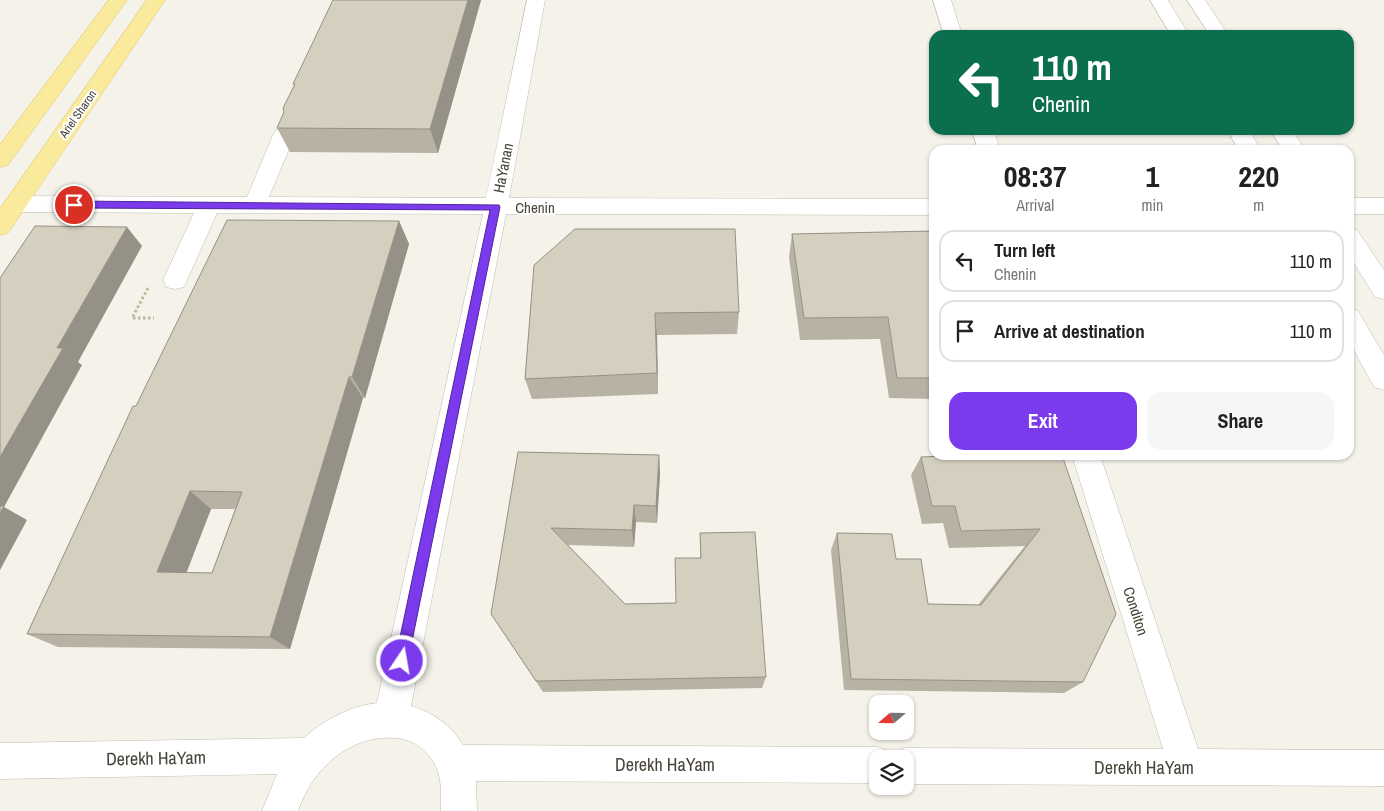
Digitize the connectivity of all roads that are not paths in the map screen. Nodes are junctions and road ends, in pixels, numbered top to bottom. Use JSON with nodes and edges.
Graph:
{"nodes":[{"id":1,"x":118,"y":0,"type":"edge"},
{"id":2,"x":156,"y":0,"type":"edge"},
{"id":3,"x":536,"y":0,"type":"edge"},
{"id":4,"x":942,"y":0,"type":"edge"},
{"id":5,"x":1159,"y":0,"type":"edge"},
{"id":6,"x":1196,"y":0,"type":"edge"},
{"id":7,"x":951,"y":30,"type":"edge"},
{"id":8,"x":1177,"y":30,"type":"edge"},
{"id":9,"x":1216,"y":30,"type":"edge"},
{"id":10,"x":284,"y":135,"type":"edge"},
{"id":11,"x":0,"y":160,"type":"edge"},
{"id":12,"x":16,"y":204,"type":"junction"},
{"id":13,"x":210,"y":206,"type":"junction"},
{"id":14,"x":254,"y":206,"type":"junction"},
{"id":15,"x":1354,"y":206,"type":"edge"},
{"id":16,"x":1384,"y":206,"type":"edge"},
{"id":17,"x":496,"y":207,"type":"junction"},
{"id":18,"x":929,"y":207,"type":"edge"},
{"id":19,"x":0,"y":227,"type":"edge"},
{"id":20,"x":1354,"y":244,"type":"edge"},
{"id":21,"x":175,"y":280,"type":"dead end"},
{"id":22,"x":1384,"y":290,"type":"edge"},
{"id":23,"x":1354,"y":327,"type":"edge"},
{"id":24,"x":1384,"y":379,"type":"edge"},
{"id":25,"x":1088,"y":460,"type":"edge"},
{"id":26,"x":391,"y":718,"type":"junction"},
{"id":27,"x":311,"y":756,"type":"junction"},
{"id":28,"x":0,"y":761,"type":"edge"},
{"id":29,"x":453,"y":763,"type":"junction"},
{"id":30,"x":869,"y":765,"type":"edge"},
{"id":31,"x":914,"y":766,"type":"edge"},
{"id":32,"x":1186,"y":768,"type":"junction"},
{"id":33,"x":1384,"y":768,"type":"edge"},
{"id":34,"x":280,"y":811,"type":"edge"},
{"id":35,"x":458,"y":811,"type":"edge"}],
"edges":[{"from":1,"to":11,"type":"main road"},
{"from":2,"to":12,"type":"main road","name":"Ariel Sharon"},
{"from":3,"to":17,"type":"street","name":"HaYanan"},
{"from":4,"to":7,"type":"street"},
{"from":5,"to":8,"type":"street"},
{"from":6,"to":9,"type":"street"},
{"from":10,"to":14,"type":"street"},
{"from":12,"to":13,"type":"street","name":"Chenin"},
{"from":12,"to":19,"type":"main road","name":"Ariel Sharon"},
{"from":13,"to":14,"type":"street","name":"Chenin"},
{"from":13,"to":21,"type":"street"},
{"from":14,"to":17,"type":"street","name":"Chenin"},
{"from":15,"to":16,"type":"street"},
{"from":17,"to":18,"type":"street","name":"Chenin"},
{"from":17,"to":26,"type":"street","name":"HaYanan"},
{"from":20,"to":22,"type":"street"},
{"from":23,"to":24,"type":"street"},
{"from":25,"to":32,"type":"street","name":"Conditon"},
{"from":26,"to":27,"type":"street"},
{"from":26,"to":29,"type":"street"},
{"from":27,"to":28,"type":"street","name":"Derekh HaYam"},
{"from":27,"to":34,"type":"street"},
{"from":29,"to":30,"type":"street","name":"Derekh HaYam"},
{"from":29,"to":35,"type":"street"},
{"from":31,"to":32,"type":"street","name":"Derekh HaYam"},
{"from":32,"to":33,"type":"street","name":"Derekh HaYam"}]}
